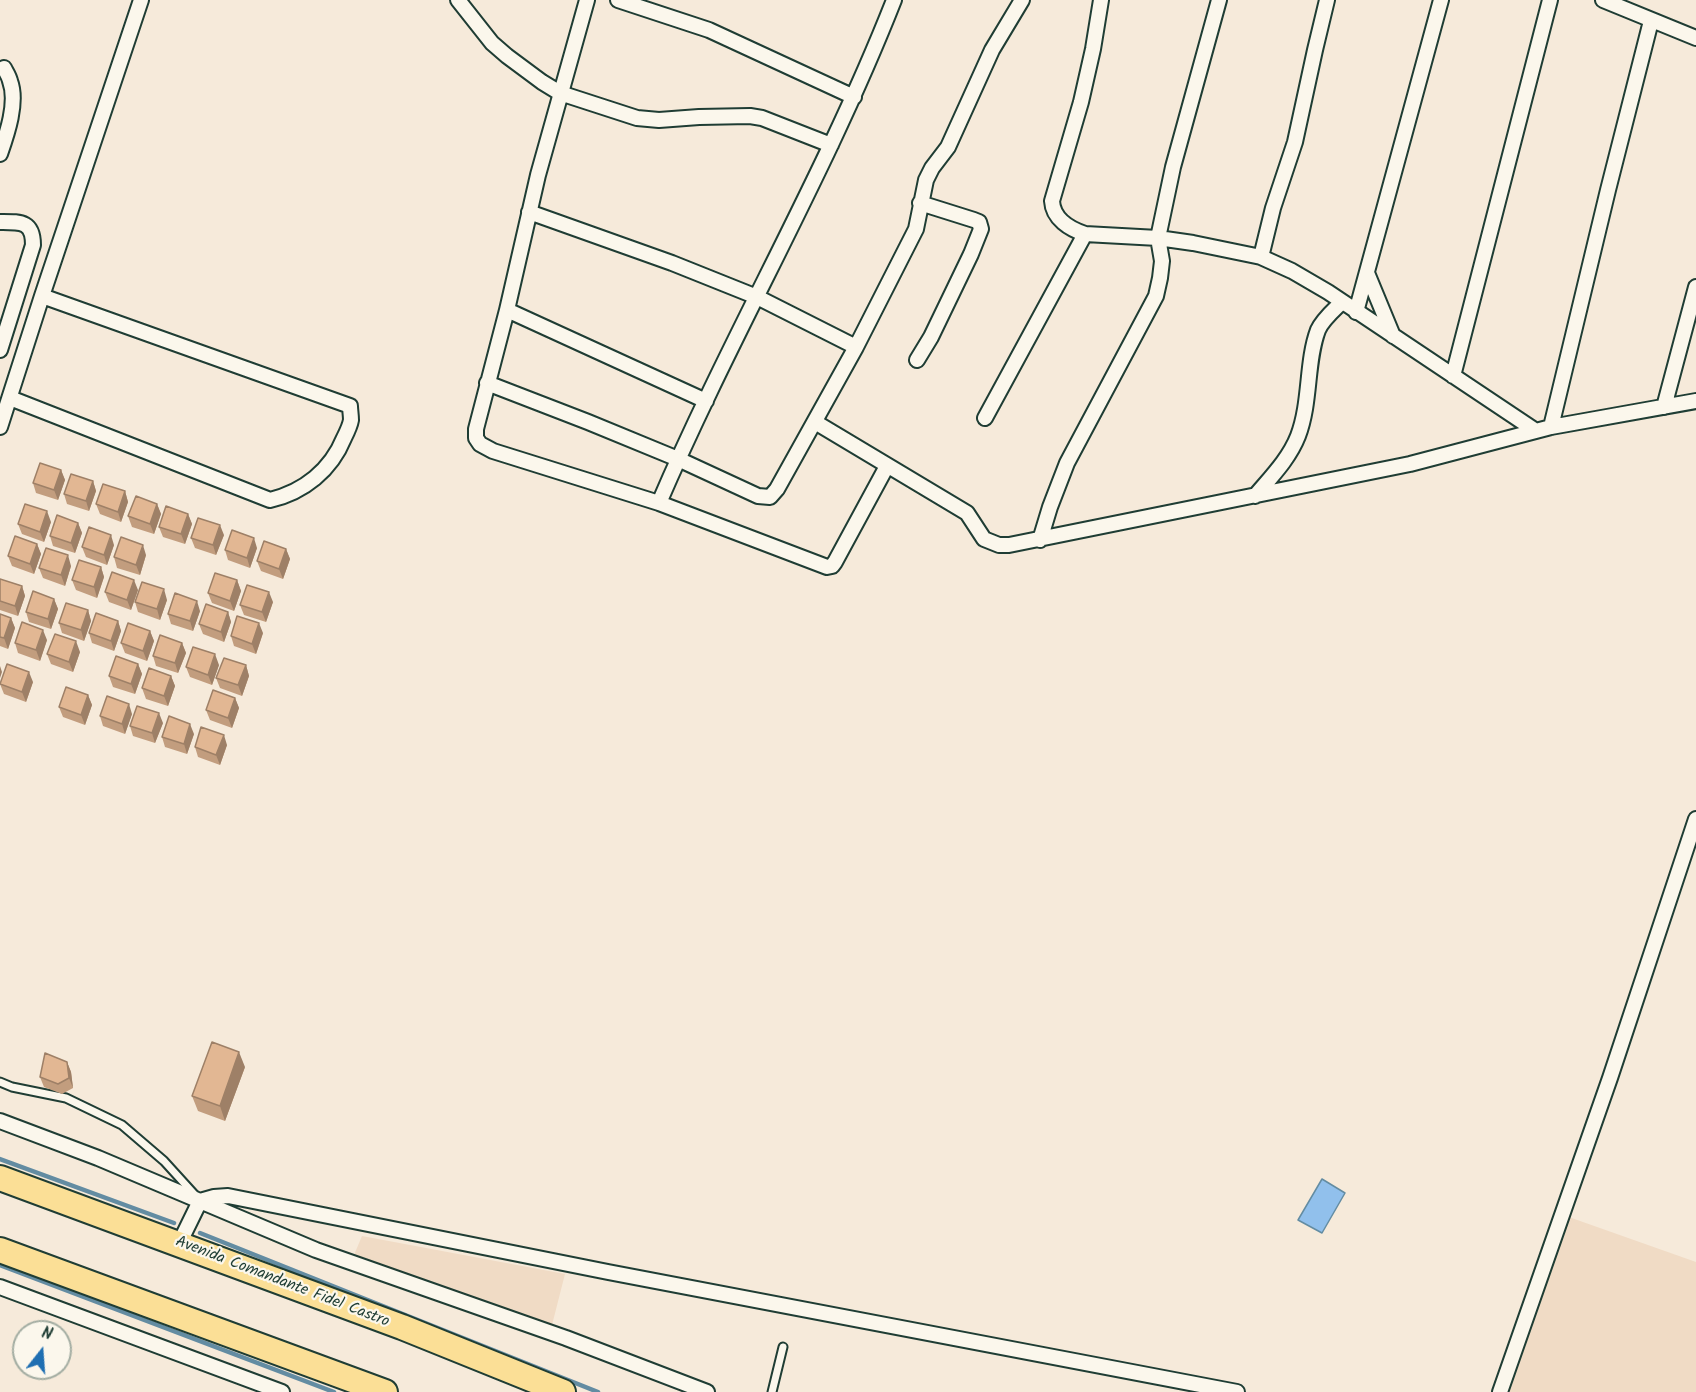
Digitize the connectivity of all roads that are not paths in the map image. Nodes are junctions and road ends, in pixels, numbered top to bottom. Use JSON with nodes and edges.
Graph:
{"nodes":[{"id":1,"x":141,"y":0,"type":"edge"},
{"id":2,"x":458,"y":0,"type":"edge"},
{"id":3,"x":587,"y":0,"type":"edge"},
{"id":4,"x":618,"y":0,"type":"edge"},
{"id":5,"x":894,"y":0,"type":"edge"},
{"id":6,"x":1022,"y":0,"type":"edge"},
{"id":7,"x":1101,"y":0,"type":"edge"},
{"id":8,"x":1219,"y":0,"type":"edge"},
{"id":9,"x":1327,"y":0,"type":"edge"},
{"id":10,"x":1441,"y":0,"type":"edge"},
{"id":11,"x":1550,"y":0,"type":"edge"},
{"id":12,"x":1603,"y":0,"type":"edge"},
{"id":13,"x":1651,"y":21,"type":"junction"},
{"id":14,"x":1696,"y":38,"type":"edge"},
{"id":15,"x":4,"y":68,"type":"dead end"},
{"id":16,"x":560,"y":93,"type":"junction"},
{"id":17,"x":854,"y":97,"type":"junction"},
{"id":18,"x":831,"y":145,"type":"junction"},
{"id":19,"x":0,"y":154,"type":"edge"},
{"id":20,"x":920,"y":204,"type":"junction"},
{"id":21,"x":529,"y":212,"type":"junction"},
{"id":22,"x":0,"y":222,"type":"edge"},
{"id":23,"x":1085,"y":234,"type":"junction"},
{"id":24,"x":1158,"y":238,"type":"junction"},
{"id":25,"x":1261,"y":257,"type":"junction"},
{"id":26,"x":1367,"y":273,"type":"junction"},
{"id":27,"x":1696,"y":287,"type":"edge"},
{"id":28,"x":42,"y":296,"type":"junction"},
{"id":29,"x":757,"y":297,"type":"junction"},
{"id":30,"x":1342,"y":302,"type":"junction"},
{"id":31,"x":507,"y":310,"type":"junction"},
{"id":32,"x":1356,"y":312,"type":"junction"},
{"id":33,"x":1393,"y":336,"type":"junction"},
{"id":34,"x":856,"y":347,"type":"junction"},
{"id":35,"x":0,"y":350,"type":"edge"},
{"id":36,"x":917,"y":360,"type":"dead end"},
{"id":37,"x":1453,"y":376,"type":"junction"},
{"id":38,"x":487,"y":383,"type":"junction"},
{"id":39,"x":10,"y":398,"type":"junction"},
{"id":40,"x":706,"y":401,"type":"junction"},
{"id":41,"x":1696,"y":401,"type":"edge"},
{"id":42,"x":1664,"y":407,"type":"junction"},
{"id":43,"x":985,"y":418,"type":"dead end"},
{"id":44,"x":814,"y":422,"type":"junction"},
{"id":45,"x":0,"y":427,"type":"edge"},
{"id":46,"x":1551,"y":427,"type":"junction"},
{"id":47,"x":1536,"y":431,"type":"junction"},
{"id":48,"x":678,"y":459,"type":"junction"},
{"id":49,"x":887,"y":466,"type":"junction"},
{"id":50,"x":1255,"y":496,"type":"junction"},
{"id":51,"x":659,"y":503,"type":"junction"},
{"id":52,"x":1040,"y":540,"type":"junction"},
{"id":53,"x":1696,"y":819,"type":"edge"},
{"id":54,"x":0,"y":1082,"type":"edge"},
{"id":55,"x":0,"y":1121,"type":"edge"},
{"id":56,"x":0,"y":1178,"type":"edge"},
{"id":57,"x":200,"y":1201,"type":"junction"},
{"id":58,"x":179,"y":1244,"type":"junction"},
{"id":59,"x":0,"y":1250,"type":"edge"},
{"id":60,"x":0,"y":1287,"type":"edge"},
{"id":61,"x":783,"y":1347,"type":"dead end"},
{"id":62,"x":282,"y":1392,"type":"edge"},
{"id":63,"x":385,"y":1392,"type":"edge"},
{"id":64,"x":563,"y":1392,"type":"edge"},
{"id":65,"x":707,"y":1392,"type":"edge"},
{"id":66,"x":771,"y":1392,"type":"edge"},
{"id":67,"x":1237,"y":1392,"type":"edge"},
{"id":68,"x":1500,"y":1392,"type":"edge"}],
"edges":[{"from":1,"to":28,"type":"street"},
{"from":2,"to":16,"type":"street"},
{"from":3,"to":16,"type":"street"},
{"from":4,"to":17,"type":"street"},
{"from":5,"to":17,"type":"street"},
{"from":6,"to":20,"type":"street"},
{"from":7,"to":23,"type":"street"},
{"from":8,"to":24,"type":"street"},
{"from":9,"to":25,"type":"street"},
{"from":10,"to":26,"type":"street"},
{"from":11,"to":37,"type":"street"},
{"from":12,"to":13,"type":"street"},
{"from":13,"to":14,"type":"street"},
{"from":13,"to":46,"type":"street"},
{"from":15,"to":19,"type":"street"},
{"from":16,"to":18,"type":"street"},
{"from":16,"to":21,"type":"street"},
{"from":17,"to":18,"type":"street"},
{"from":18,"to":29,"type":"street"},
{"from":20,"to":34,"type":"street"},
{"from":20,"to":36,"type":"street"},
{"from":21,"to":29,"type":"street"},
{"from":21,"to":31,"type":"street"},
{"from":22,"to":35,"type":"street"},
{"from":23,"to":24,"type":"street"},
{"from":23,"to":43,"type":"street"},
{"from":24,"to":25,"type":"street"},
{"from":24,"to":52,"type":"street"},
{"from":25,"to":30,"type":"street"},
{"from":26,"to":32,"type":"street"},
{"from":26,"to":33,"type":"street"},
{"from":27,"to":42,"type":"street"},
{"from":28,"to":39,"type":"street"},
{"from":28,"to":39,"type":"street"},
{"from":29,"to":34,"type":"street"},
{"from":29,"to":40,"type":"street"},
{"from":30,"to":32,"type":"street"},
{"from":30,"to":50,"type":"street"},
{"from":31,"to":38,"type":"street"},
{"from":31,"to":40,"type":"street"},
{"from":32,"to":33,"type":"street"},
{"from":33,"to":37,"type":"street"},
{"from":34,"to":44,"type":"street"},
{"from":37,"to":47,"type":"street"},
{"from":38,"to":48,"type":"street"},
{"from":38,"to":51,"type":"street"},
{"from":39,"to":45,"type":"street"},
{"from":40,"to":48,"type":"street"},
{"from":41,"to":42,"type":"street"},
{"from":42,"to":46,"type":"street"},
{"from":44,"to":48,"type":"street"},
{"from":44,"to":49,"type":"street"},
{"from":46,"to":47,"type":"street"},
{"from":47,"to":50,"type":"street"},
{"from":48,"to":51,"type":"street"},
{"from":49,"to":51,"type":"street"},
{"from":49,"to":52,"type":"street"},
{"from":50,"to":52,"type":"street"},
{"from":53,"to":68,"type":"street"},
{"from":54,"to":57,"type":"lane"},
{"from":55,"to":57,"type":"street"},
{"from":56,"to":58,"type":"highway","name":"Avenida Comandante Fidel Castro"},
{"from":57,"to":58,"type":"street"},
{"from":57,"to":65,"type":"street"},
{"from":57,"to":67,"type":"street"},
{"from":58,"to":64,"type":"highway","name":"Avenida Comandante Fidel Castro"},
{"from":59,"to":63,"type":"highway"},
{"from":60,"to":62,"type":"street"},
{"from":61,"to":66,"type":"lane"}]}
